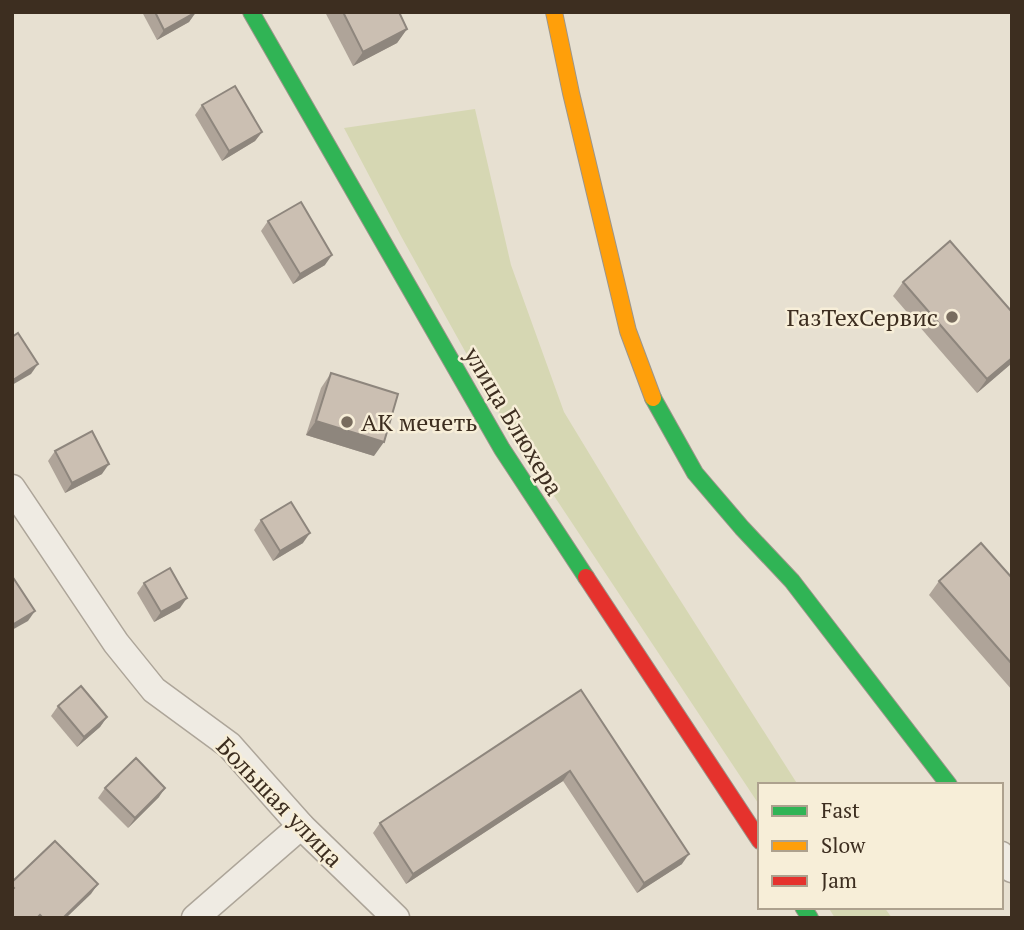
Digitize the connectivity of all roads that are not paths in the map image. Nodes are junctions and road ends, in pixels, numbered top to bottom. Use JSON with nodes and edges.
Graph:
{"nodes":[{"id":1,"x":251,"y":12,"type":"edge"},
{"id":2,"x":554,"y":12,"type":"edge"},
{"id":3,"x":12,"y":488,"type":"edge"},
{"id":4,"x":947,"y":783,"type":"edge"},
{"id":5,"x":301,"y":826,"type":"junction"},
{"id":6,"x":758,"y":838,"type":"edge"},
{"id":7,"x":195,"y":918,"type":"edge"},
{"id":8,"x":396,"y":918,"type":"edge"}],
"edges":[{"from":1,"to":6,"type":"main road","name":"улица Блюхера"},
{"from":2,"to":4,"type":"main road"},
{"from":3,"to":5,"type":"street","name":"Большая улица"},
{"from":5,"to":7,"type":"street"},
{"from":5,"to":8,"type":"street","name":"Большая улица"}]}
